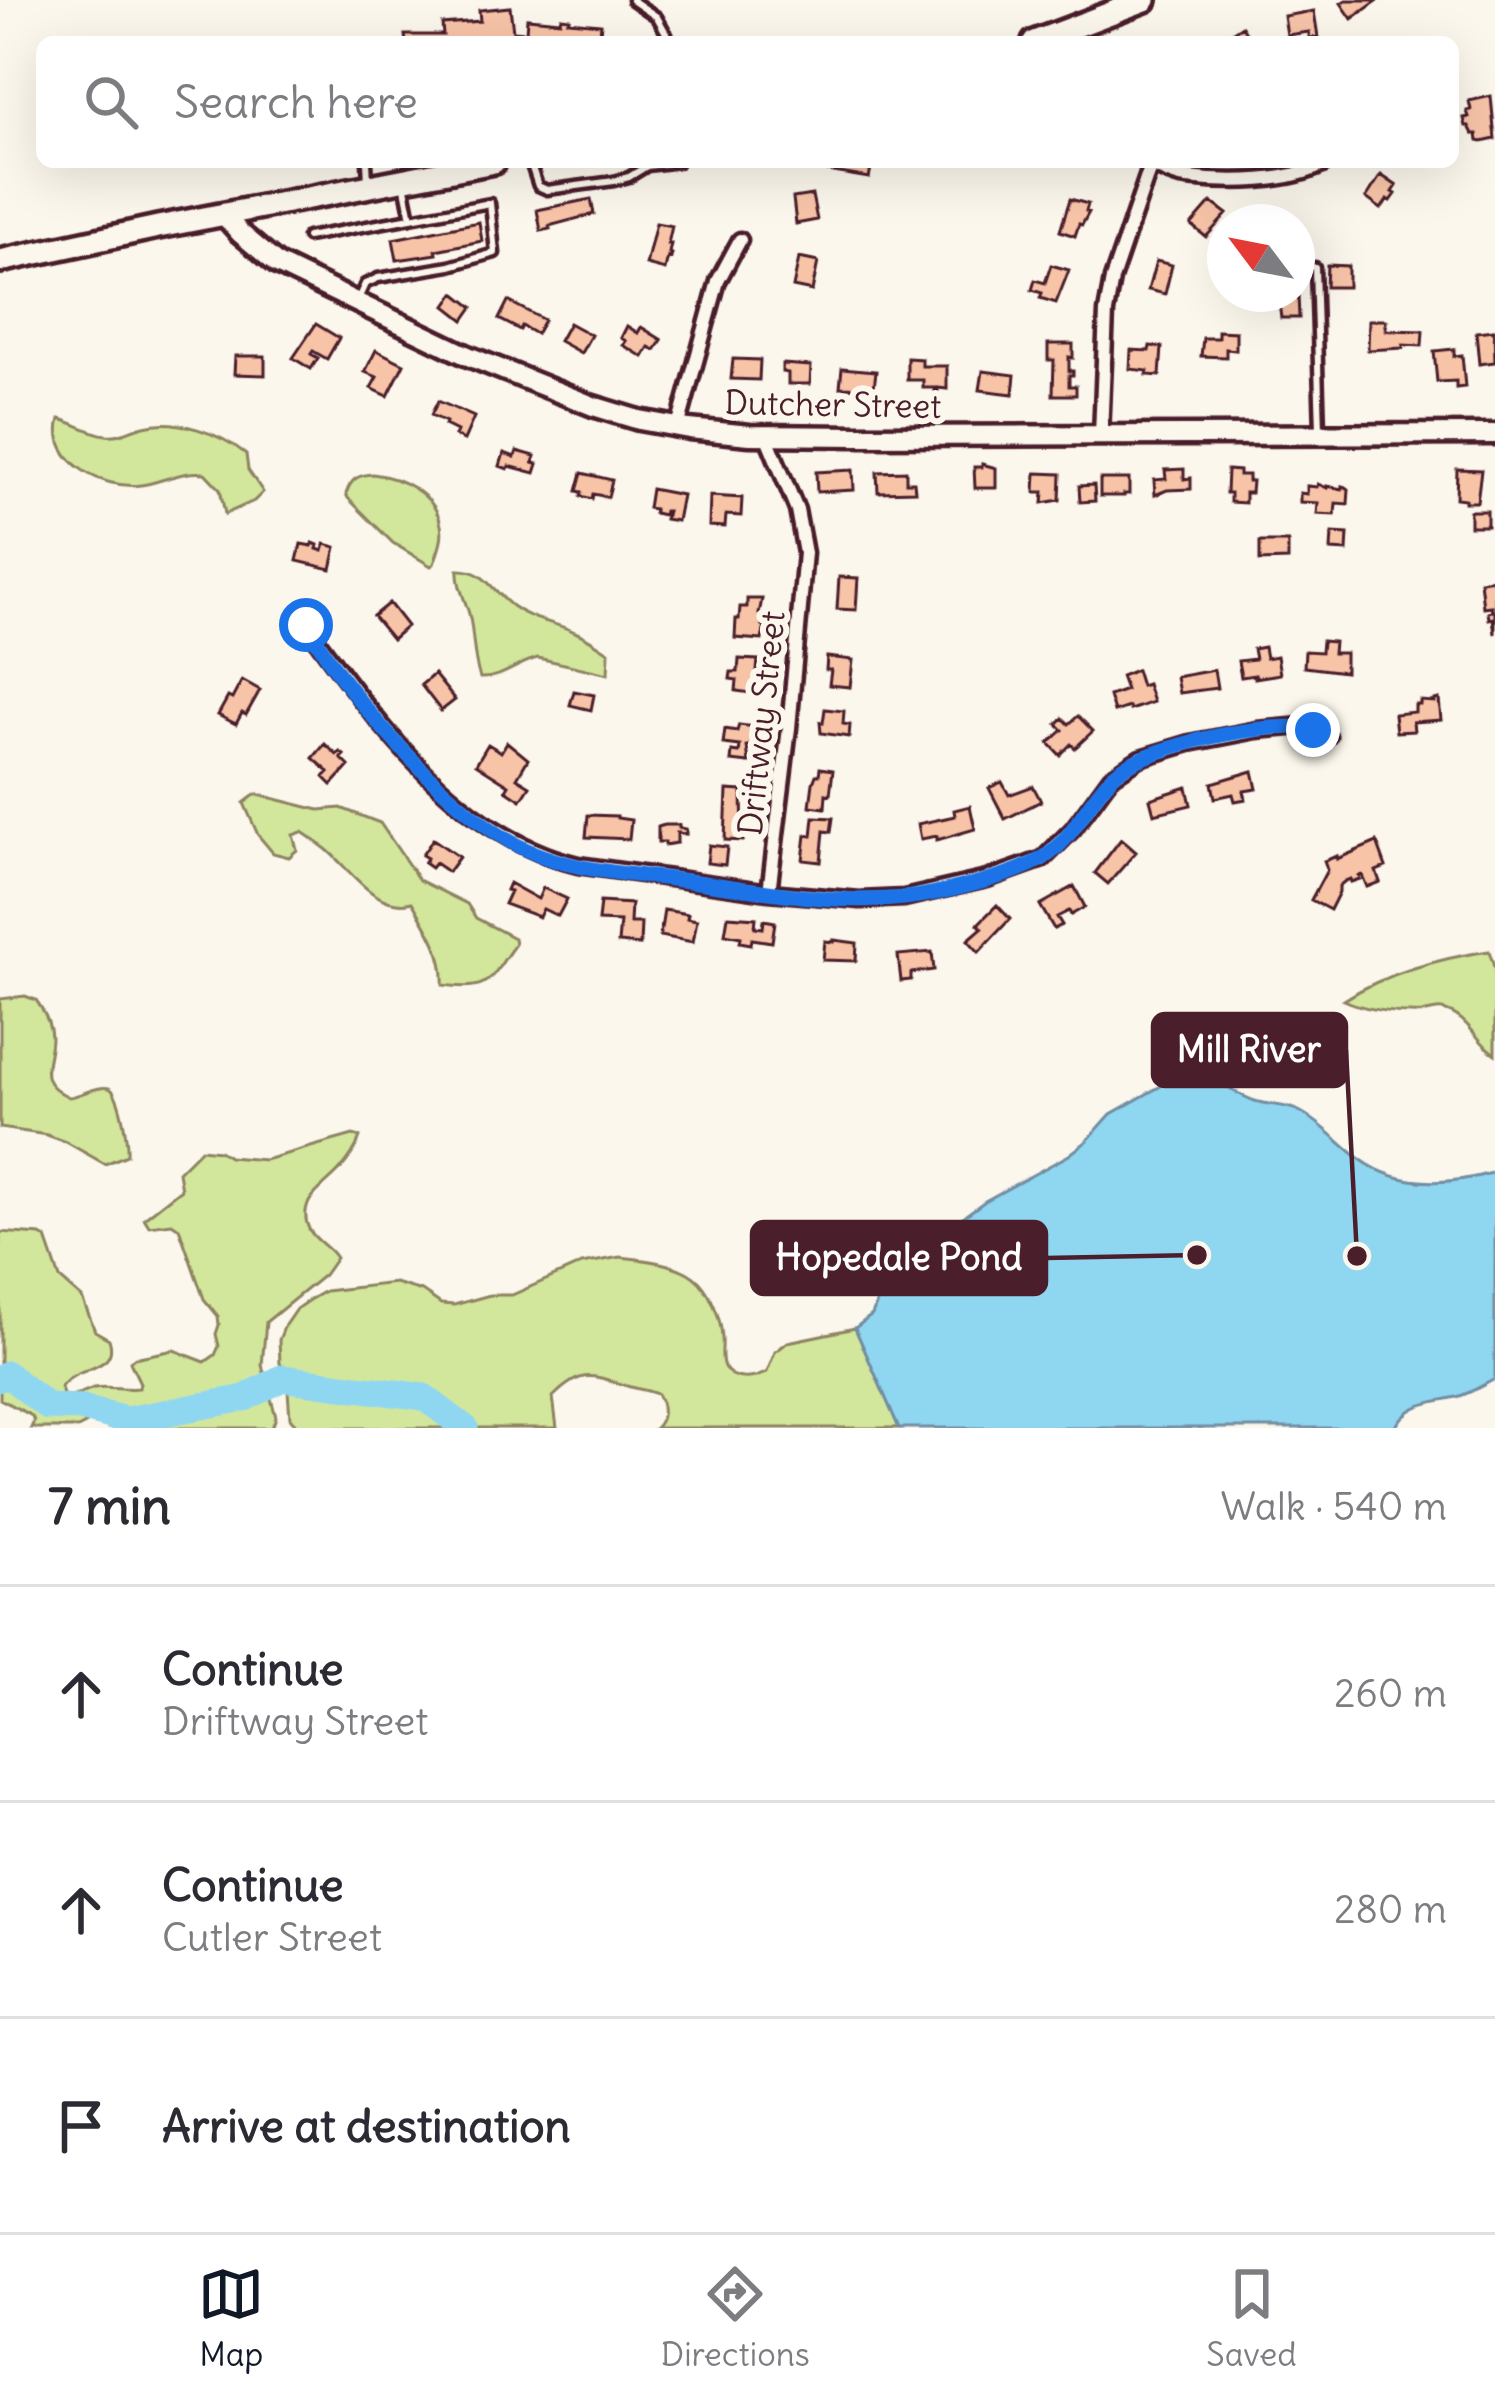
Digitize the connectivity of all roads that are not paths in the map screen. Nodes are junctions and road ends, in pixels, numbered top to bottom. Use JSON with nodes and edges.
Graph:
{"nodes":[{"id":1,"x":632,"y":0,"type":"edge"},
{"id":2,"x":1145,"y":0,"type":"edge"},
{"id":3,"x":1103,"y":8,"type":"edge"},
{"id":4,"x":668,"y":36,"type":"edge"},
{"id":5,"x":1046,"y":36,"type":"edge"},
{"id":6,"x":367,"y":168,"type":"edge"},
{"id":7,"x":462,"y":168,"type":"edge"},
{"id":8,"x":532,"y":168,"type":"edge"},
{"id":9,"x":645,"y":168,"type":"edge"},
{"id":10,"x":1150,"y":168,"type":"edge"},
{"id":11,"x":1159,"y":168,"type":"edge"},
{"id":12,"x":1315,"y":168,"type":"edge"},
{"id":13,"x":404,"y":179,"type":"junction"},
{"id":14,"x":368,"y":186,"type":"junction"},
{"id":15,"x":224,"y":214,"type":"junction"},
{"id":16,"x":411,"y":218,"type":"junction"},
{"id":17,"x":307,"y":237,"type":"dead end"},
{"id":18,"x":740,"y":240,"type":"dead end"},
{"id":19,"x":0,"y":261,"type":"edge"},
{"id":20,"x":1316,"y":267,"type":"dead end"},
{"id":21,"x":357,"y":302,"type":"junction"},
{"id":22,"x":677,"y":428,"type":"junction"},
{"id":23,"x":1320,"y":434,"type":"junction"},
{"id":24,"x":1495,"y":434,"type":"edge"},
{"id":25,"x":766,"y":435,"type":"junction"},
{"id":26,"x":1101,"y":436,"type":"junction"},
{"id":27,"x":306,"y":625,"type":"dead end"},
{"id":28,"x":1328,"y":736,"type":"dead end"},
{"id":29,"x":769,"y":892,"type":"junction"}],
"edges":[{"from":1,"to":4,"type":"lane"},
{"from":2,"to":3,"type":"main road"},
{"from":3,"to":5,"type":"main road"},
{"from":6,"to":14,"type":"lane"},
{"from":7,"to":13,"type":"main road"},
{"from":8,"to":9,"type":"lane"},
{"from":10,"to":26,"type":"street"},
{"from":11,"to":12,"type":"street"},
{"from":13,"to":14,"type":"main road"},
{"from":13,"to":16,"type":"lane"},
{"from":14,"to":15,"type":"main road"},
{"from":15,"to":19,"type":"main road"},
{"from":15,"to":21,"type":"street","name":"Dutcher Street"},
{"from":16,"to":17,"type":"lane"},
{"from":16,"to":21,"type":"lane"},
{"from":18,"to":22,"type":"street"},
{"from":20,"to":23,"type":"lane"},
{"from":21,"to":22,"type":"street","name":"Dutcher Street"},
{"from":22,"to":25,"type":"street","name":"Dutcher Street"},
{"from":23,"to":24,"type":"street","name":"Dutcher Street"},
{"from":23,"to":26,"type":"street","name":"Dutcher Street"},
{"from":25,"to":26,"type":"street","name":"Dutcher Street"},
{"from":25,"to":29,"type":"street","name":"Driftway Street"},
{"from":27,"to":29,"type":"street"},
{"from":28,"to":29,"type":"street"}]}
